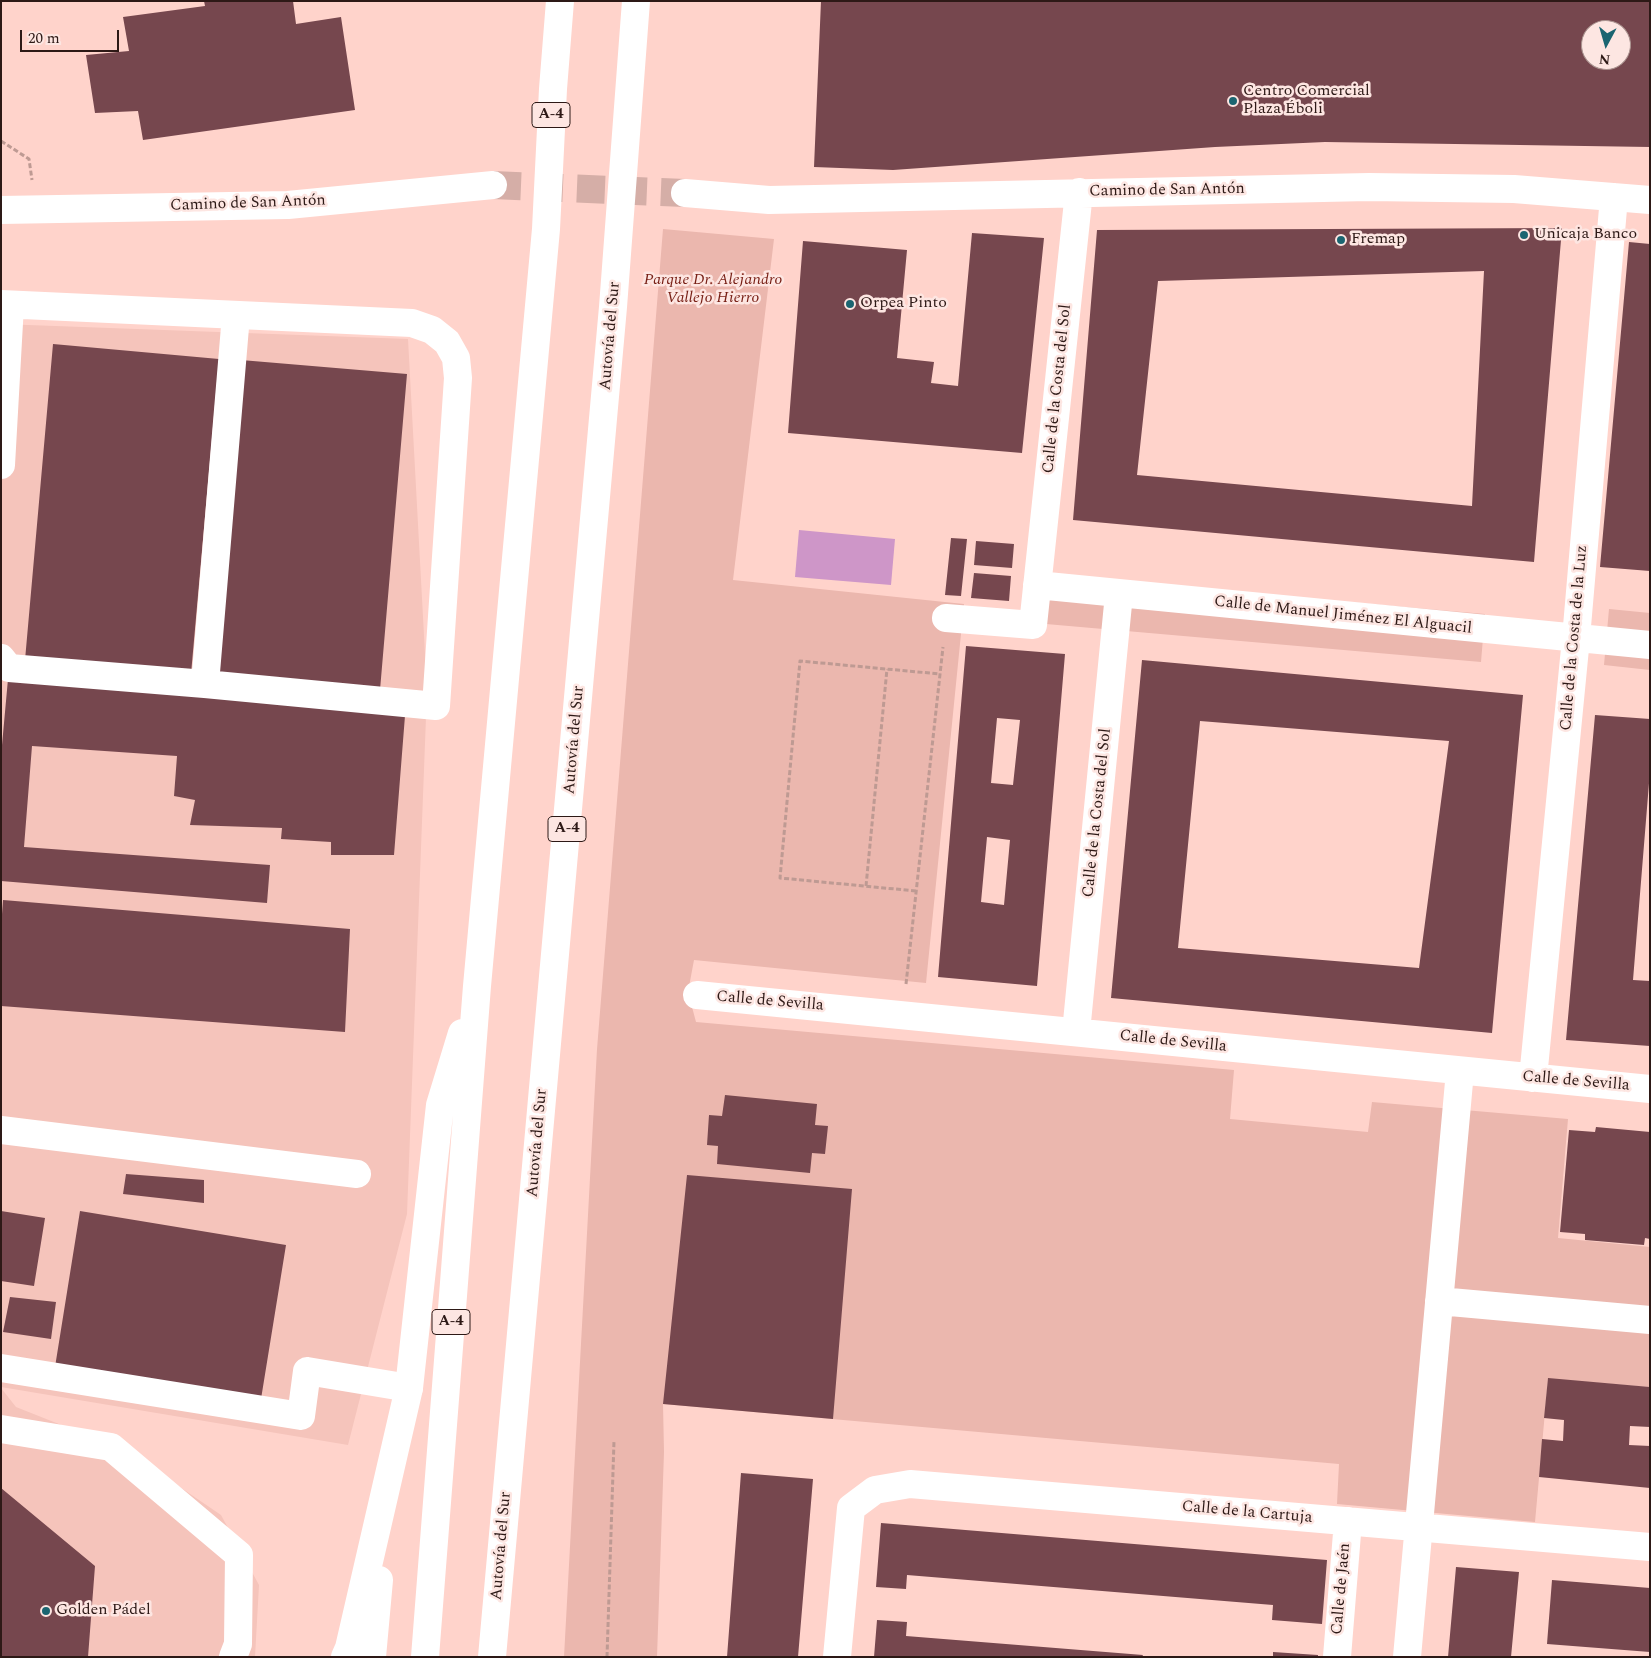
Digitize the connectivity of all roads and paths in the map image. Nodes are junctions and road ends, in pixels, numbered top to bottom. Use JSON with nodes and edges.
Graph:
{"nodes":[{"id":1,"x":560,"y":1,"type":"edge"},
{"id":2,"x":636,"y":1,"type":"edge"},
{"id":3,"x":1,"y":141,"type":"edge"},
{"id":4,"x":493,"y":185,"type":"tunnel mouth"},
{"id":5,"x":1079,"y":192,"type":"junction"},
{"id":6,"x":685,"y":193,"type":"tunnel mouth"},
{"id":7,"x":1614,"y":198,"type":"junction"},
{"id":8,"x":1650,"y":200,"type":"edge"},
{"id":9,"x":1,"y":210,"type":"edge"},
{"id":10,"x":35,"y":210,"type":"junction"},
{"id":11,"x":6,"y":305,"type":"edge"},
{"id":12,"x":236,"y":315,"type":"junction"},
{"id":13,"x":1,"y":465,"type":"edge"},
{"id":14,"x":1037,"y":586,"type":"junction"},
{"id":15,"x":1119,"y":594,"type":"junction"},
{"id":16,"x":946,"y":618,"type":"joint"},
{"id":17,"x":1576,"y":638,"type":"junction"},
{"id":18,"x":1650,"y":645,"type":"edge"},
{"id":19,"x":1,"y":658,"type":"edge"},
{"id":20,"x":887,"y":669,"type":"junction"},
{"id":21,"x":940,"y":674,"type":"junction"},
{"id":22,"x":205,"y":684,"type":"junction"},
{"id":23,"x":866,"y":886,"type":"junction"},
{"id":24,"x":916,"y":891,"type":"junction"},
{"id":25,"x":477,"y":986,"type":"junction"},
{"id":26,"x":697,"y":995,"type":"dead end"},
{"id":27,"x":903,"y":1014,"type":"junction"},
{"id":28,"x":1076,"y":1032,"type":"junction"},
{"id":29,"x":1460,"y":1071,"type":"junction"},
{"id":30,"x":1533,"y":1078,"type":"junction"},
{"id":31,"x":1650,"y":1090,"type":"edge"},
{"id":32,"x":1,"y":1130,"type":"edge"},
{"id":33,"x":357,"y":1174,"type":"dead end"},
{"id":34,"x":1439,"y":1302,"type":"junction"},
{"id":35,"x":1650,"y":1320,"type":"edge"},
{"id":36,"x":1,"y":1368,"type":"edge"},
{"id":37,"x":409,"y":1388,"type":"junction"},
{"id":38,"x":1,"y":1429,"type":"edge"},
{"id":39,"x":614,"y":1441,"type":"dead end"},
{"id":40,"x":387,"y":1481,"type":"junction"},
{"id":41,"x":1348,"y":1521,"type":"junction"},
{"id":42,"x":1418,"y":1528,"type":"junction"},
{"id":43,"x":1650,"y":1547,"type":"edge"},
{"id":44,"x":232,"y":1657,"type":"edge"},
{"id":45,"x":345,"y":1657,"type":"edge"},
{"id":46,"x":372,"y":1657,"type":"edge"},
{"id":47,"x":424,"y":1657,"type":"edge"},
{"id":48,"x":492,"y":1657,"type":"edge"},
{"id":49,"x":608,"y":1657,"type":"edge"},
{"id":50,"x":837,"y":1657,"type":"edge"},
{"id":51,"x":1337,"y":1657,"type":"edge"},
{"id":52,"x":1406,"y":1657,"type":"edge"}],
"edges":[{"from":1,"to":25,"type":"main road","number":"A-4"},
{"from":2,"to":48,"type":"main road","name":"Autovía del Sur","number":"A-4"},
{"from":3,"to":10,"type":"path"},
{"from":4,"to":10,"type":"main road","name":"Camino de San Antón"},
{"from":5,"to":6,"type":"main road","name":"Camino de San Antón"},
{"from":5,"to":7,"type":"main road","name":"Camino de San Antón"},
{"from":5,"to":14,"type":"main road","name":"Calle de la Costa del Sol"},
{"from":7,"to":8,"type":"main road","name":"Camino de San Antón"},
{"from":7,"to":17,"type":"main road","name":"Calle de la Costa de la Luz"},
{"from":9,"to":10,"type":"main road","name":"Camino de San Antón"},
{"from":11,"to":12,"type":"main road"},
{"from":11,"to":13,"type":"main road"},
{"from":12,"to":22,"type":"main road"},
{"from":12,"to":22,"type":"main road"},
{"from":14,"to":15,"type":"main road","name":"Calle de Manuel Jiménez El Alguacil"},
{"from":14,"to":16,"type":"main road","name":"Calle de la Costa del Sol"},
{"from":15,"to":17,"type":"main road","name":"Calle de Manuel Jiménez El Alguacil"},
{"from":15,"to":28,"type":"main road","name":"Calle de la Costa del Sol"},
{"from":16,"to":21,"type":"path"},
{"from":17,"to":18,"type":"main road","name":"Calle de Manuel Jiménez El Alguacil"},
{"from":17,"to":30,"type":"main road","name":"Calle de la Costa de la Luz"},
{"from":19,"to":22,"type":"main road"},
{"from":20,"to":21,"type":"path"},
{"from":20,"to":23,"type":"path"},
{"from":20,"to":23,"type":"path"},
{"from":21,"to":24,"type":"path"},
{"from":23,"to":24,"type":"path"},
{"from":24,"to":27,"type":"path"},
{"from":25,"to":37,"type":"main road"},
{"from":25,"to":47,"type":"main road","number":"A-4"},
{"from":26,"to":27,"type":"main road","name":"Calle de Sevilla"},
{"from":27,"to":28,"type":"main road","name":"Calle de Sevilla"},
{"from":28,"to":29,"type":"main road","name":"Calle de Sevilla"},
{"from":29,"to":30,"type":"main road","name":"Calle de Sevilla"},
{"from":29,"to":34,"type":"main road"},
{"from":30,"to":31,"type":"main road","name":"Calle de Sevilla"},
{"from":32,"to":33,"type":"main road"},
{"from":34,"to":35,"type":"main road"},
{"from":34,"to":42,"type":"main road"},
{"from":36,"to":37,"type":"main road"},
{"from":37,"to":40,"type":"main road"},
{"from":38,"to":44,"type":"main road"},
{"from":39,"to":49,"type":"path"},
{"from":40,"to":45,"type":"main road"},
{"from":40,"to":46,"type":"main road"},
{"from":41,"to":42,"type":"main road","name":"Calle de la Cartuja"},
{"from":41,"to":50,"type":"main road","name":"Calle de la Cartuja"},
{"from":41,"to":51,"type":"main road","name":"Calle de Jaén"},
{"from":42,"to":43,"type":"main road","name":"Calle de la Cartuja"},
{"from":42,"to":52,"type":"main road"}]}
